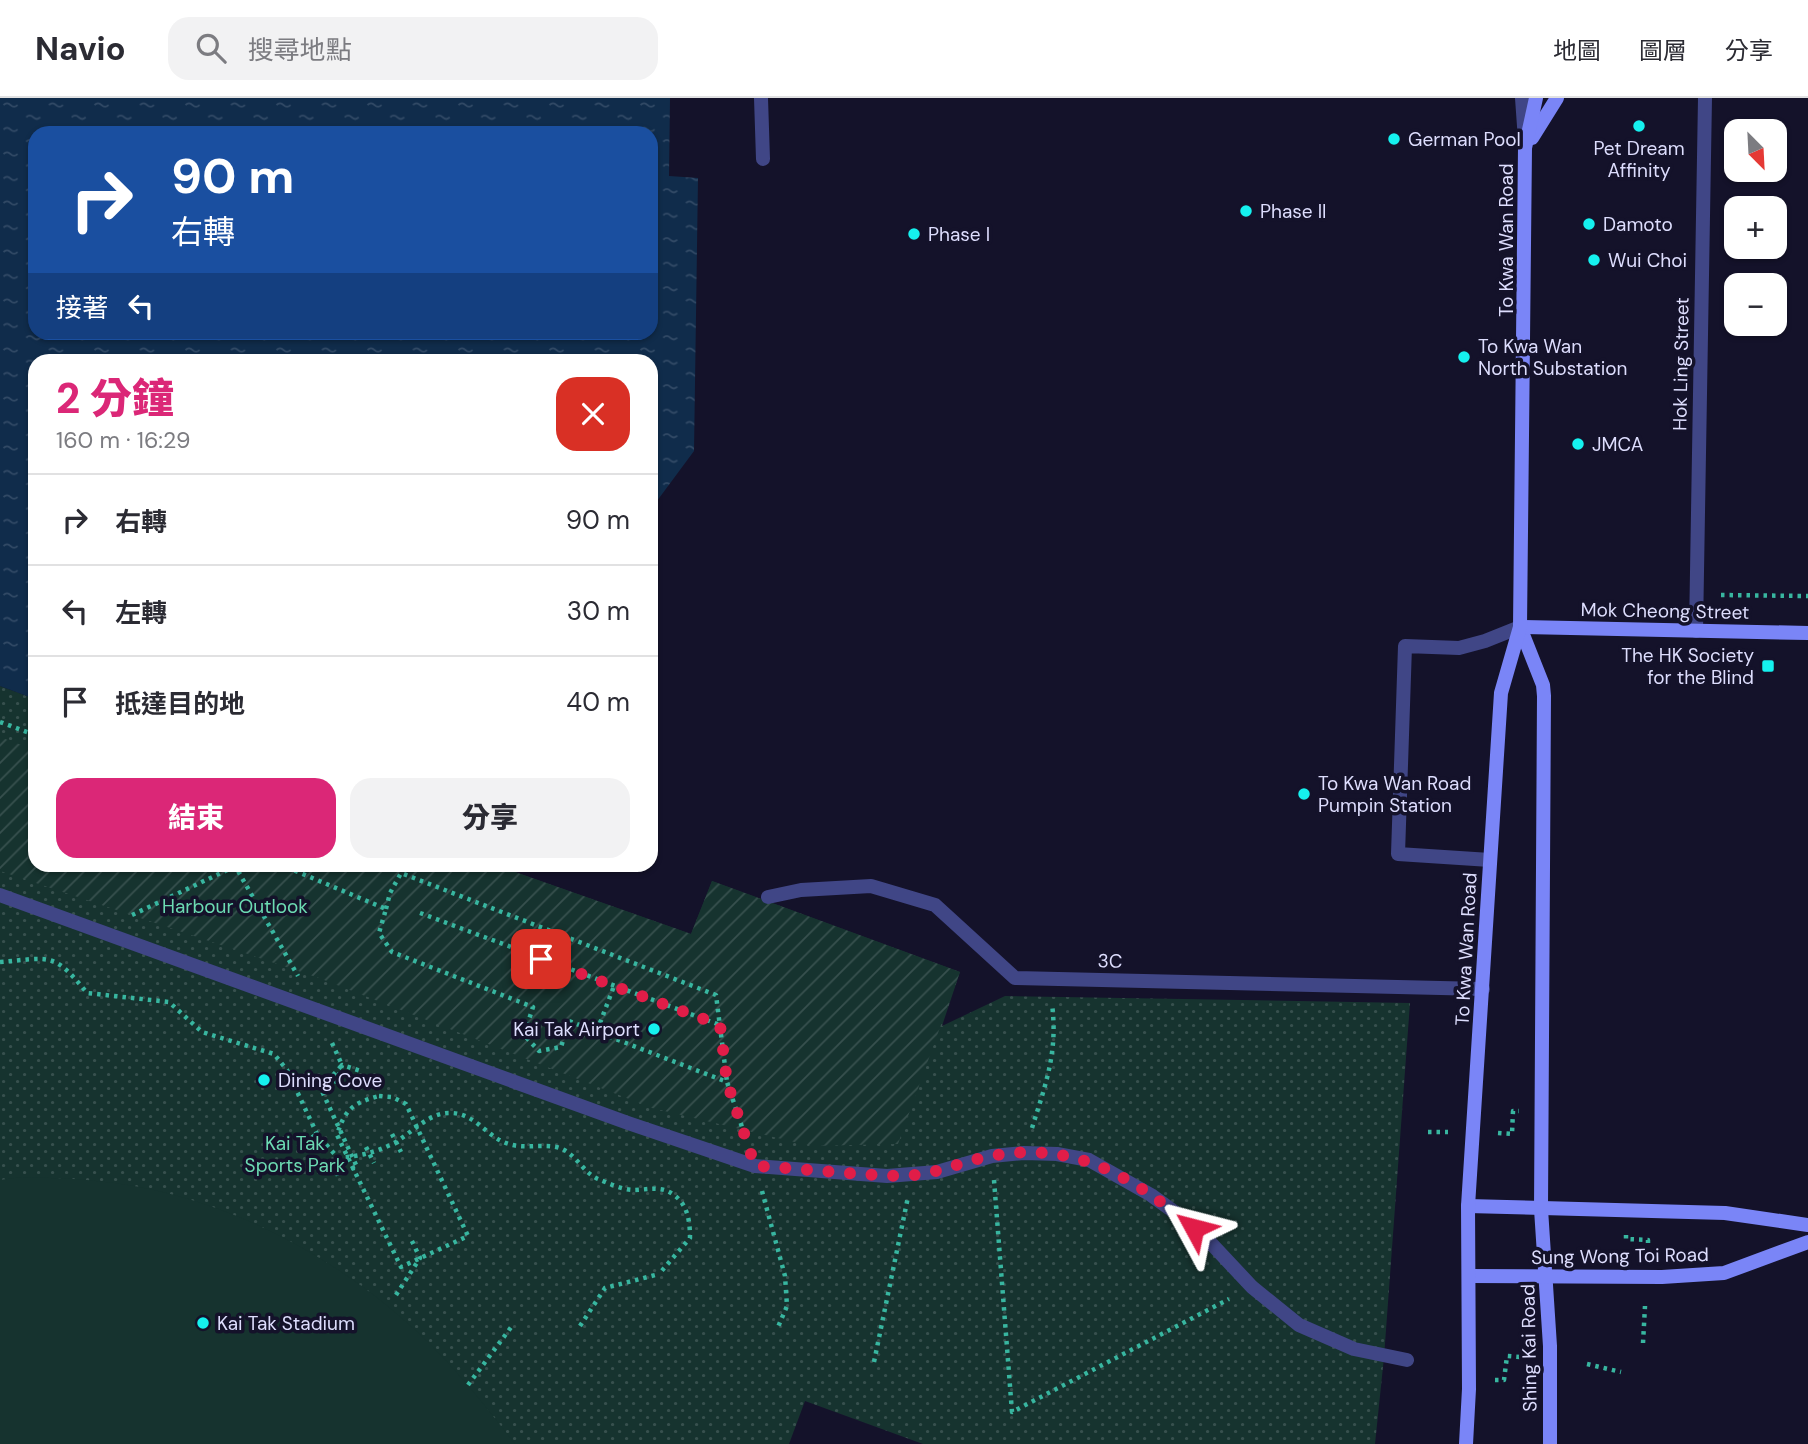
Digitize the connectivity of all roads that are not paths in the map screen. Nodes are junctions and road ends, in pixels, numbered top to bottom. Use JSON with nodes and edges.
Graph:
{"nodes":[{"id":1,"x":761,"y":98,"type":"edge"},
{"id":2,"x":1522,"y":98,"type":"edge"},
{"id":3,"x":1536,"y":98,"type":"edge"},
{"id":4,"x":1557,"y":98,"type":"edge"},
{"id":5,"x":1705,"y":98,"type":"edge"},
{"id":6,"x":1525,"y":148,"type":"junction"},
{"id":7,"x":763,"y":159,"type":"dead end"},
{"id":8,"x":1520,"y":627,"type":"junction"},
{"id":9,"x":1696,"y":631,"type":"junction"},
{"id":10,"x":1808,"y":633,"type":"edge"},
{"id":11,"x":1490,"y":860,"type":"junction"},
{"id":12,"x":0,"y":895,"type":"edge"},
{"id":13,"x":768,"y":897,"type":"dead end"},
{"id":14,"x":1483,"y":989,"type":"junction"},
{"id":15,"x":1468,"y":1206,"type":"junction"},
{"id":16,"x":1541,"y":1209,"type":"junction"},
{"id":17,"x":1808,"y":1225,"type":"edge"},
{"id":18,"x":1808,"y":1242,"type":"edge"},
{"id":19,"x":1469,"y":1276,"type":"junction"},
{"id":20,"x":1546,"y":1277,"type":"junction"},
{"id":21,"x":1407,"y":1360,"type":"dead end"},
{"id":22,"x":1466,"y":1444,"type":"edge"},
{"id":23,"x":1550,"y":1444,"type":"edge"}],
"edges":[{"from":1,"to":7,"type":"street"},
{"from":2,"to":6,"type":"street"},
{"from":3,"to":6,"type":"main road","name":"To Kwa Wan Road"},
{"from":4,"to":6,"type":"main road","name":"To Kwa Wan Road"},
{"from":5,"to":9,"type":"street","name":"Hok Ling Street"},
{"from":6,"to":8,"type":"main road","name":"To Kwa Wan Road"},
{"from":8,"to":9,"type":"main road","name":"Mok Cheong Street"},
{"from":8,"to":11,"type":"main road","name":"To Kwa Wan Road"},
{"from":8,"to":11,"type":"street"},
{"from":8,"to":16,"type":"main road","name":"To Kwa Wan Road"},
{"from":9,"to":10,"type":"main road","name":"Mok Cheong Street"},
{"from":11,"to":14,"type":"main road","name":"To Kwa Wan Road"},
{"from":12,"to":21,"type":"street"},
{"from":13,"to":14,"type":"street","name":"3C","number":"3C"},
{"from":14,"to":15,"type":"main road","name":"To Kwa Wan Road"},
{"from":15,"to":16,"type":"main road"},
{"from":15,"to":19,"type":"main road","name":"To Kwa Wan Road"},
{"from":16,"to":17,"type":"main road"},
{"from":16,"to":20,"type":"main road","name":"Shing Kai Road"},
{"from":18,"to":20,"type":"main road","name":"Sung Wong Toi Road"},
{"from":19,"to":20,"type":"main road","name":"Sung Wong Toi Road"},
{"from":19,"to":22,"type":"main road"},
{"from":20,"to":23,"type":"main road","name":"Shing Kai Road"}]}
